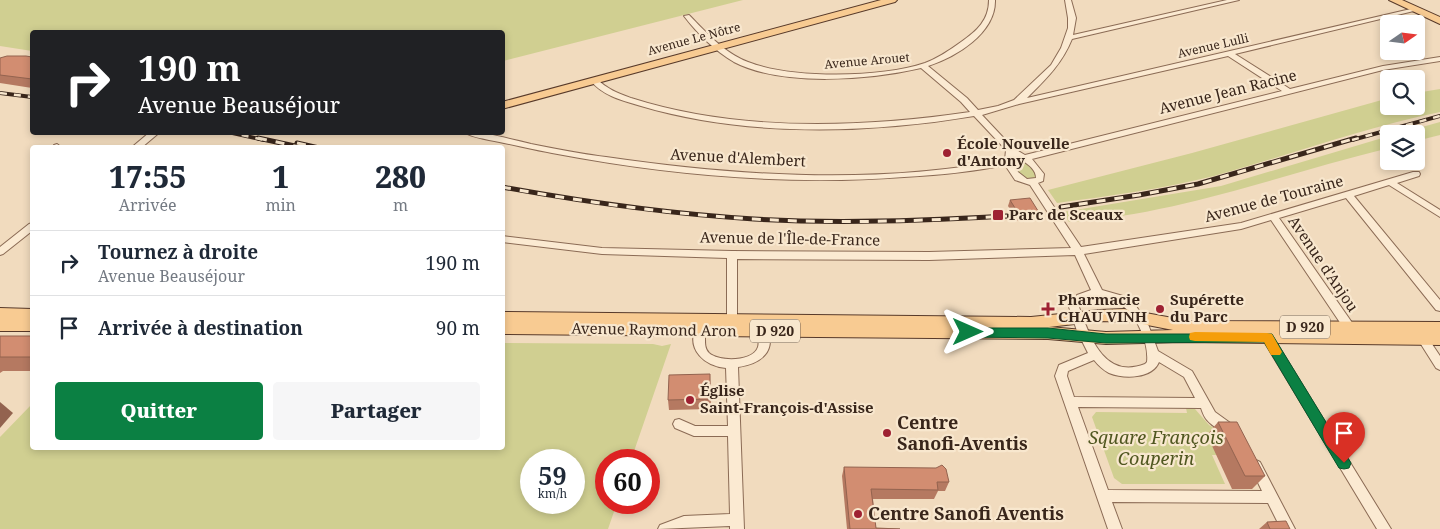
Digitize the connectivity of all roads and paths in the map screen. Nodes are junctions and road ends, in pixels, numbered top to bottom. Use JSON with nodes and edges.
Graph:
{"nodes":[{"id":1,"x":892,"y":0,"type":"edge"},
{"id":2,"x":992,"y":0,"type":"edge"},
{"id":3,"x":1068,"y":0,"type":"edge"},
{"id":4,"x":1236,"y":0,"type":"edge"},
{"id":5,"x":1394,"y":0,"type":"edge"},
{"id":6,"x":1415,"y":10,"type":"junction"},
{"id":7,"x":687,"y":16,"type":"dead end"},
{"id":8,"x":1440,"y":20,"type":"edge"},
{"id":9,"x":1069,"y":38,"type":"junction"},
{"id":10,"x":718,"y":48,"type":"junction"},
{"id":11,"x":1230,"y":54,"type":"junction"},
{"id":12,"x":1440,"y":59,"type":"edge"},
{"id":13,"x":923,"y":66,"type":"junction"},
{"id":14,"x":595,"y":81,"type":"junction"},
{"id":15,"x":1288,"y":91,"type":"junction"},
{"id":16,"x":1015,"y":103,"type":"junction"},
{"id":17,"x":505,"y":105,"type":"edge"},
{"id":18,"x":976,"y":113,"type":"junction"},
{"id":19,"x":152,"y":135,"type":"edge"},
{"id":20,"x":480,"y":135,"type":"edge"},
{"id":21,"x":140,"y":145,"type":"edge"},
{"id":22,"x":1010,"y":150,"type":"junction"},
{"id":23,"x":1025,"y":157,"type":"junction"},
{"id":24,"x":1010,"y":160,"type":"junction"},
{"id":25,"x":1416,"y":174,"type":"dead end"},
{"id":26,"x":1033,"y":182,"type":"junction"},
{"id":27,"x":1390,"y":182,"type":"junction"},
{"id":28,"x":1348,"y":195,"type":"junction"},
{"id":29,"x":1440,"y":214,"type":"edge"},
{"id":30,"x":1273,"y":217,"type":"junction"},
{"id":31,"x":30,"y":229,"type":"edge"},
{"id":32,"x":505,"y":239,"type":"edge"},
{"id":33,"x":1078,"y":251,"type":"junction"},
{"id":34,"x":0,"y":252,"type":"edge"},
{"id":35,"x":732,"y":255,"type":"junction"},
{"id":36,"x":1098,"y":293,"type":"junction"},
{"id":37,"x":1440,"y":308,"type":"edge"},
{"id":38,"x":30,"y":315,"type":"edge"},
{"id":39,"x":1082,"y":316,"type":"junction"},
{"id":40,"x":505,"y":318,"type":"edge"},
{"id":41,"x":1138,"y":318,"type":"junction"},
{"id":42,"x":732,"y":320,"type":"junction"},
{"id":43,"x":1,"y":324,"type":"edge"},
{"id":44,"x":30,"y":325,"type":"edge"},
{"id":45,"x":505,"y":328,"type":"edge"},
{"id":46,"x":1349,"y":328,"type":"junction"},
{"id":47,"x":1440,"y":328,"type":"edge"},
{"id":48,"x":700,"y":330,"type":"junction"},
{"id":49,"x":763,"y":331,"type":"junction"},
{"id":50,"x":1086,"y":337,"type":"junction"},
{"id":51,"x":1267,"y":337,"type":"junction"},
{"id":52,"x":1422,"y":338,"type":"junction"},
{"id":53,"x":1149,"y":339,"type":"junction"},
{"id":54,"x":1440,"y":339,"type":"edge"},
{"id":55,"x":1154,"y":354,"type":"junction"},
{"id":56,"x":1094,"y":355,"type":"junction"},
{"id":57,"x":732,"y":364,"type":"junction"},
{"id":58,"x":1440,"y":365,"type":"edge"},
{"id":59,"x":1070,"y":402,"type":"junction"},
{"id":60,"x":1203,"y":403,"type":"junction"},
{"id":61,"x":679,"y":424,"type":"dead end"},
{"id":62,"x":734,"y":431,"type":"junction"},
{"id":63,"x":1240,"y":437,"type":"edge"},
{"id":64,"x":1249,"y":454,"type":"edge"},
{"id":65,"x":1104,"y":496,"type":"junction"},
{"id":66,"x":1272,"y":498,"type":"junction"},
{"id":67,"x":737,"y":525,"type":"edge"},
{"id":68,"x":665,"y":529,"type":"edge"},
{"id":69,"x":1115,"y":529,"type":"edge"},
{"id":70,"x":1288,"y":529,"type":"edge"},
{"id":71,"x":1384,"y":529,"type":"edge"}],
"edges":[{"from":1,"to":10,"type":"main road","name":"Avenue Le Nôtre"},
{"from":2,"to":13,"type":"street","name":"Avenue Arouet"},
{"from":3,"to":9,"type":"street"},
{"from":4,"to":9,"type":"street"},
{"from":5,"to":6,"type":"main road"},
{"from":6,"to":8,"type":"main road"},
{"from":6,"to":11,"type":"street","name":"Avenue Lulli"},
{"from":7,"to":10,"type":"street","name":"Avenue Arouet"},
{"from":9,"to":16,"type":"street"},
{"from":10,"to":13,"type":"street","name":"Avenue Arouet"},
{"from":10,"to":14,"type":"main road","name":"Avenue Le Nôtre"},
{"from":11,"to":15,"type":"street"},
{"from":11,"to":16,"type":"street","name":"Avenue Lulli"},
{"from":12,"to":15,"type":"street","name":"Avenue Jean Racine"},
{"from":13,"to":18,"type":"street"},
{"from":14,"to":17,"type":"main road","name":"Avenue Le Nôtre"},
{"from":14,"to":18,"type":"street","name":"Avenue Lulli"},
{"from":15,"to":23,"type":"street","name":"Avenue Jean Racine"},
{"from":16,"to":18,"type":"street","name":"Avenue Lulli"},
{"from":18,"to":22,"type":"street"},
{"from":19,"to":21,"type":"street"},
{"from":20,"to":24,"type":"street","name":"Avenue d'Alembert"},
{"from":22,"to":23,"type":"street"},
{"from":22,"to":24,"type":"street"},
{"from":23,"to":24,"type":"street","name":"Avenue Jean Racine"},
{"from":23,"to":26,"type":"street"},
{"from":24,"to":26,"type":"street"},
{"from":25,"to":27,"type":"street","name":"Avenue de Touraine"},
{"from":26,"to":33,"type":"street"},
{"from":27,"to":28,"type":"street","name":"Avenue de Touraine"},
{"from":27,"to":29,"type":"street"},
{"from":28,"to":30,"type":"street","name":"Avenue de Touraine"},
{"from":28,"to":37,"type":"street"},
{"from":30,"to":33,"type":"street","name":"Avenue de Touraine"},
{"from":30,"to":46,"type":"street","name":"Avenue d'Anjou"},
{"from":31,"to":34,"type":"street"},
{"from":32,"to":35,"type":"street","name":"Avenue de l'Île-de-France"},
{"from":33,"to":35,"type":"street","name":"Avenue de l'Île-de-France"},
{"from":33,"to":36,"type":"street"},
{"from":35,"to":42,"type":"street"},
{"from":36,"to":39,"type":"street"},
{"from":36,"to":41,"type":"street"},
{"from":38,"to":43,"type":"main road"},
{"from":39,"to":41,"type":"main road","number":"D 920"},
{"from":39,"to":42,"type":"main road","name":"Avenue Raymond Aron","number":"D 920"},
{"from":39,"to":50,"type":"street"},
{"from":40,"to":42,"type":"main road","name":"Avenue Raymond Aron","number":"D 920"},
{"from":41,"to":46,"type":"main road","number":"D 920"},
{"from":41,"to":53,"type":"street"},
{"from":43,"to":44,"type":"main road"},
{"from":45,"to":48,"type":"main road","name":"Avenue Raymond Aron","number":"D 920"},
{"from":46,"to":47,"type":"main road","number":"D 920"},
{"from":48,"to":49,"type":"main road","name":"Avenue Raymond Aron","number":"D 920"},
{"from":48,"to":57,"type":"street"},
{"from":49,"to":50,"type":"main road","name":"Avenue Raymond Aron","number":"D 920"},
{"from":49,"to":57,"type":"street"},
{"from":50,"to":53,"type":"main road","name":"Avenue Raymond Aron","number":"D 920"},
{"from":50,"to":56,"type":"street"},
{"from":51,"to":52,"type":"main road","name":"Avenue Raymond Aron","number":"D 920"},
{"from":51,"to":53,"type":"main road","name":"Avenue Raymond Aron","number":"D 920"},
{"from":51,"to":71,"type":"street"},
{"from":52,"to":54,"type":"main road","number":"D 920"},
{"from":52,"to":58,"type":"street"},
{"from":53,"to":55,"type":"street"},
{"from":55,"to":56,"type":"street"},
{"from":55,"to":60,"type":"street"},
{"from":56,"to":59,"type":"street"},
{"from":57,"to":62,"type":"street"},
{"from":59,"to":60,"type":"street"},
{"from":59,"to":65,"type":"street"},
{"from":60,"to":63,"type":"street"},
{"from":61,"to":62,"type":"street"},
{"from":62,"to":67,"type":"street"},
{"from":64,"to":66,"type":"street"},
{"from":65,"to":66,"type":"street"},
{"from":65,"to":69,"type":"street"},
{"from":66,"to":70,"type":"street"},
{"from":67,"to":68,"type":"street"}]}
